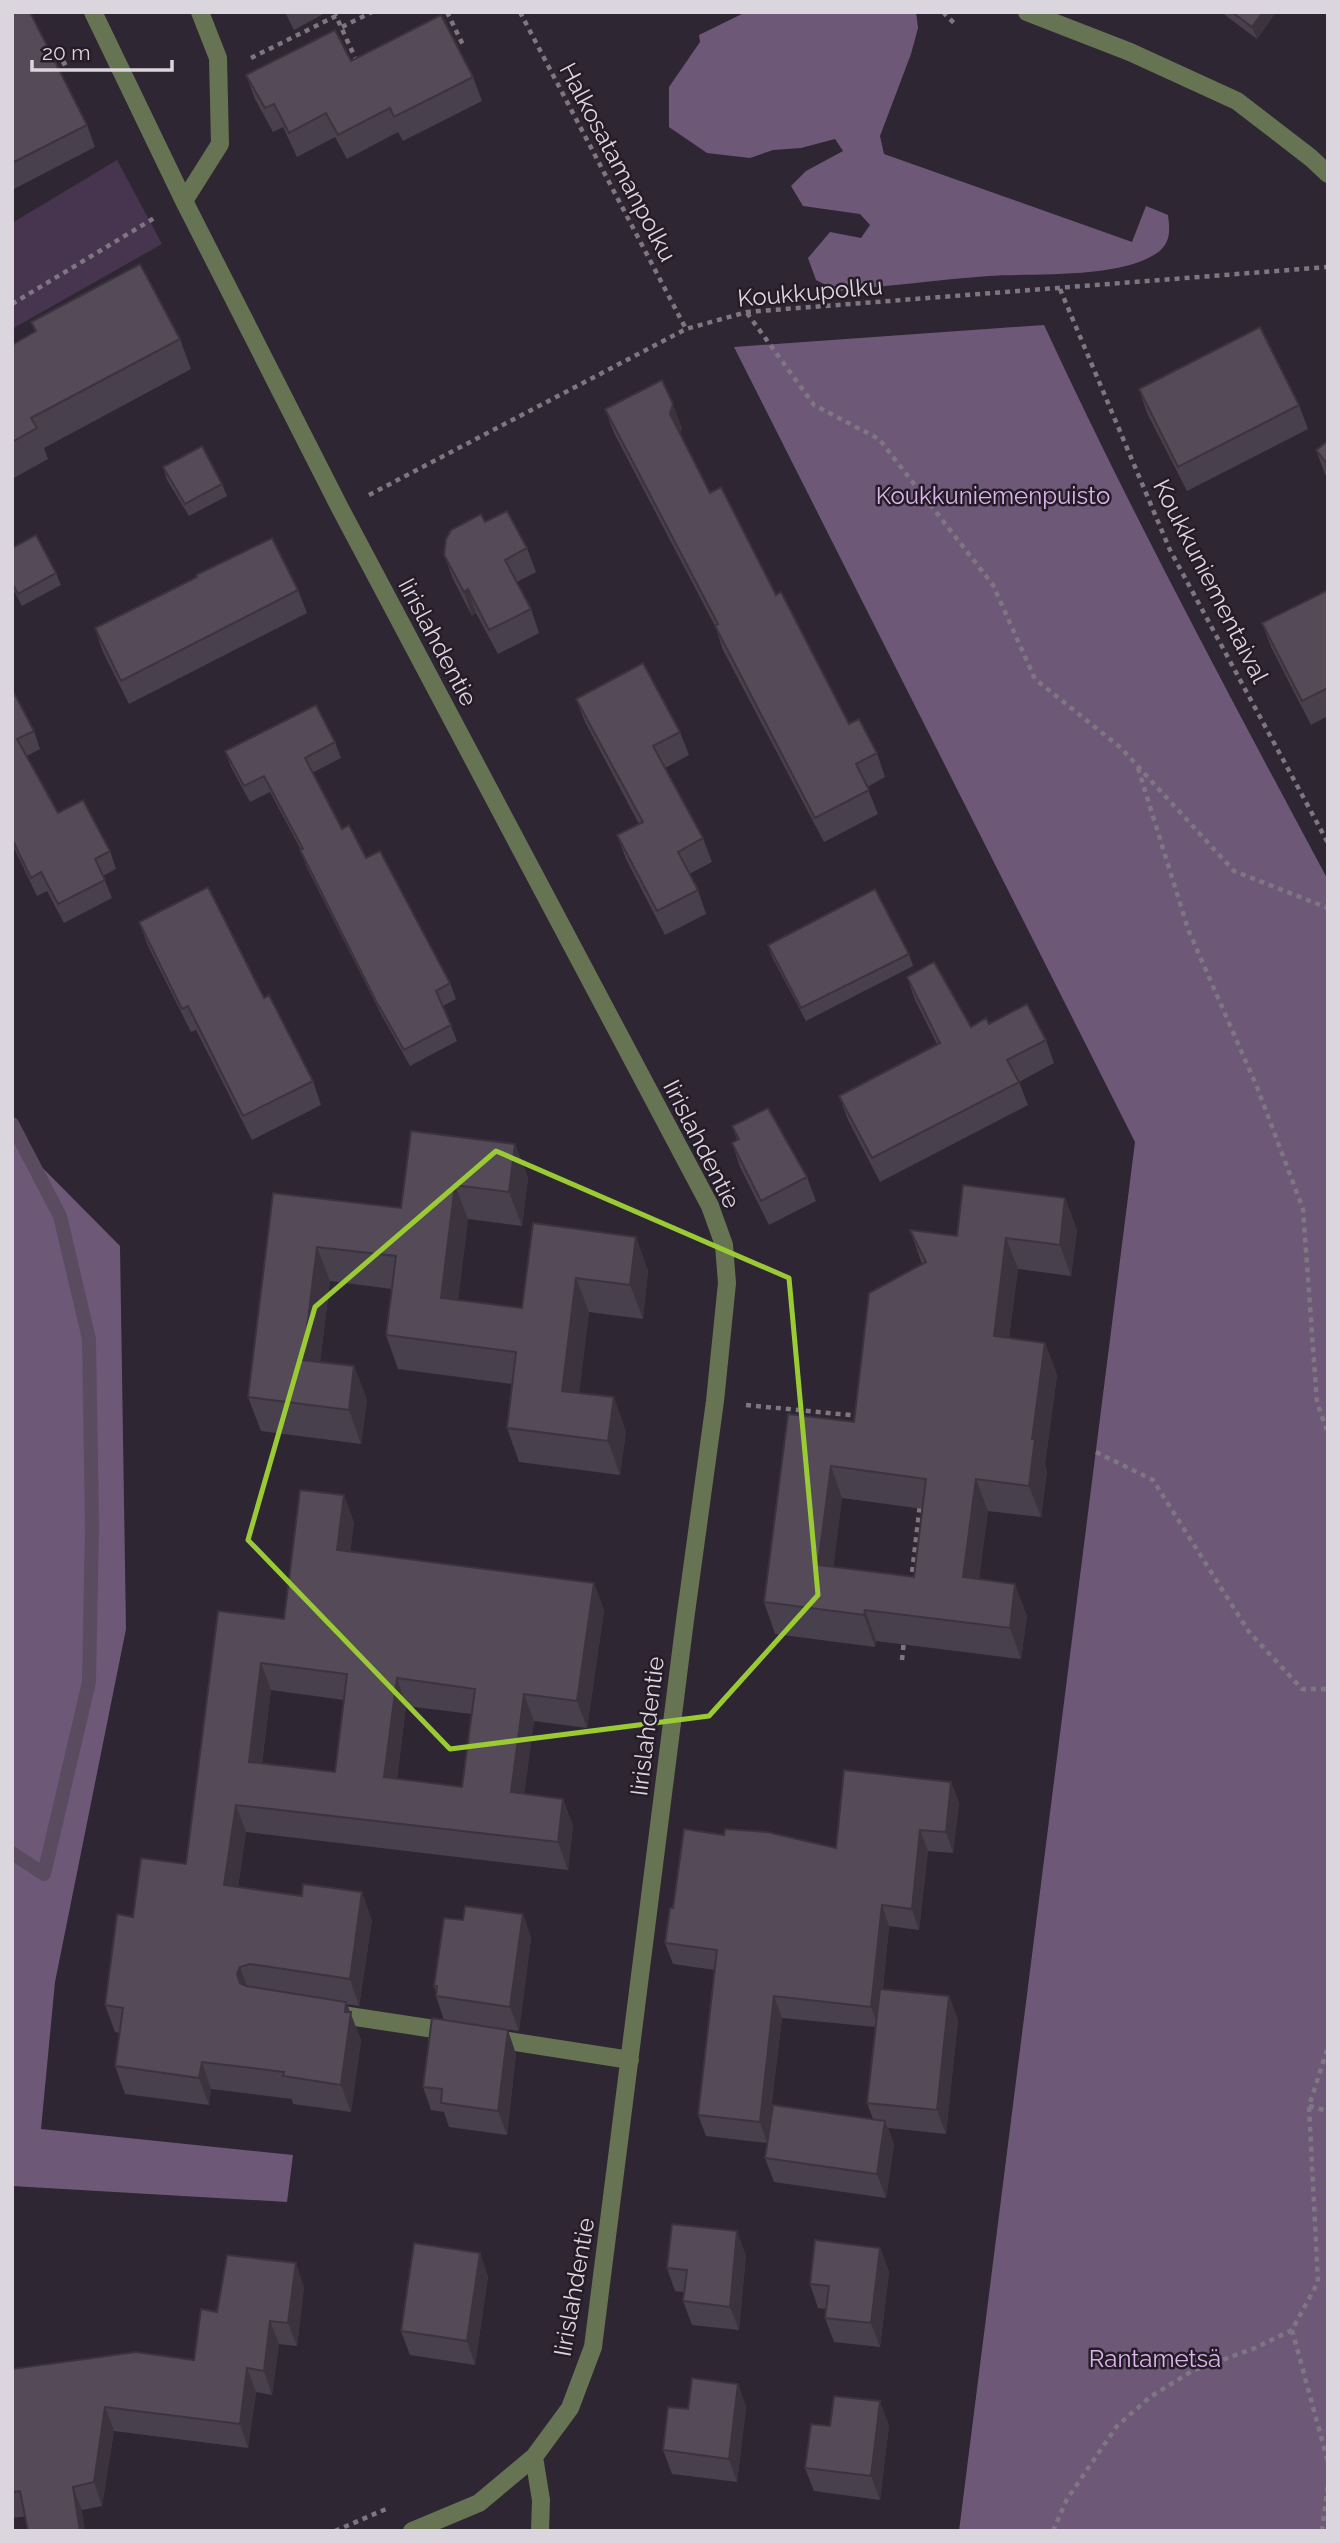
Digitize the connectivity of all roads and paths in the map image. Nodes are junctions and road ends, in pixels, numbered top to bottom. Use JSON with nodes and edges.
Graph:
{"nodes":[{"id":1,"x":93,"y":12,"type":"edge"},
{"id":2,"x":200,"y":12,"type":"edge"},
{"id":3,"x":372,"y":12,"type":"edge"},
{"id":4,"x":447,"y":12,"type":"edge"},
{"id":5,"x":520,"y":12,"type":"edge"},
{"id":6,"x":943,"y":12,"type":"edge"},
{"id":7,"x":1027,"y":12,"type":"edge"},
{"id":8,"x":954,"y":23,"type":"dead end"},
{"id":9,"x":342,"y":27,"type":"junction"},
{"id":10,"x":107,"y":42,"type":"junction"},
{"id":11,"x":464,"y":47,"type":"dead end"},
{"id":12,"x":358,"y":65,"type":"edge"},
{"id":13,"x":48,"y":72,"type":"edge"},
{"id":14,"x":218,"y":74,"type":"junction"},
{"id":15,"x":1328,"y":174,"type":"edge"},
{"id":16,"x":184,"y":201,"type":"junction"},
{"id":17,"x":1328,"y":267,"type":"edge"},
{"id":18,"x":1060,"y":289,"type":"junction"},
{"id":19,"x":12,"y":304,"type":"edge"},
{"id":20,"x":747,"y":312,"type":"junction"},
{"id":21,"x":686,"y":329,"type":"junction"},
{"id":22,"x":341,"y":510,"type":"junction"},
{"id":23,"x":1136,"y":764,"type":"junction"},
{"id":24,"x":1328,"y":843,"type":"edge"},
{"id":25,"x":1328,"y":908,"type":"edge"},
{"id":26,"x":715,"y":1401,"type":"junction"},
{"id":27,"x":858,"y":1405,"type":"edge"},
{"id":28,"x":857,"y":1416,"type":"junction"},
{"id":29,"x":869,"y":1417,"type":"edge"},
{"id":30,"x":1328,"y":1433,"type":"edge"},
{"id":31,"x":1096,"y":1452,"type":"dead end"},
{"id":32,"x":920,"y":1502,"type":"edge"},
{"id":33,"x":910,"y":1594,"type":"edge"},
{"id":34,"x":905,"y":1634,"type":"edge"},
{"id":35,"x":902,"y":1660,"type":"dead end"},
{"id":36,"x":1328,"y":1689,"type":"edge"},
{"id":37,"x":312,"y":2011,"type":"edge"},
{"id":38,"x":1328,"y":2047,"type":"edge"},
{"id":39,"x":630,"y":2060,"type":"junction"},
{"id":40,"x":1309,"y":2106,"type":"junction"},
{"id":41,"x":1328,"y":2111,"type":"edge"},
{"id":42,"x":1292,"y":2330,"type":"junction"},
{"id":43,"x":534,"y":2457,"type":"junction"},
{"id":44,"x":1328,"y":2462,"type":"edge"},
{"id":45,"x":1328,"y":2484,"type":"edge"},
{"id":46,"x":396,"y":2505,"type":"dead end"},
{"id":47,"x":335,"y":2531,"type":"edge"},
{"id":48,"x":412,"y":2531,"type":"edge"},
{"id":49,"x":540,"y":2531,"type":"edge"},
{"id":50,"x":1053,"y":2531,"type":"edge"},
{"id":51,"x":1322,"y":2531,"type":"edge"}],
"edges":[{"from":1,"to":10,"type":"street","name":"Iirislahdentie"},
{"from":2,"to":14,"type":"street"},
{"from":3,"to":9,"type":"path"},
{"from":4,"to":11,"type":"path"},
{"from":5,"to":21,"type":"path","name":"Halkosatamanpolku"},
{"from":6,"to":8,"type":"path"},
{"from":7,"to":15,"type":"street"},
{"from":9,"to":12,"type":"path"},
{"from":9,"to":14,"type":"path"},
{"from":10,"to":13,"type":"path"},
{"from":10,"to":16,"type":"street","name":"Iirislahdentie"},
{"from":14,"to":16,"type":"street"},
{"from":16,"to":19,"type":"path"},
{"from":16,"to":22,"type":"street","name":"Iirislahdentie"},
{"from":17,"to":18,"type":"path","name":"Koukkupolku"},
{"from":18,"to":20,"type":"path","name":"Koukkupolku"},
{"from":18,"to":24,"type":"path","name":"Koukkuniementaival"},
{"from":20,"to":21,"type":"path","name":"Koukkupolku"},
{"from":20,"to":23,"type":"path"},
{"from":21,"to":22,"type":"path","name":"Koukkupolku"},
{"from":22,"to":26,"type":"street","name":"Iirislahdentie"},
{"from":23,"to":25,"type":"path"},
{"from":23,"to":30,"type":"path"},
{"from":26,"to":28,"type":"path"},
{"from":26,"to":39,"type":"street","name":"Iirislahdentie"},
{"from":27,"to":28,"type":"path"},
{"from":28,"to":29,"type":"path"},
{"from":31,"to":36,"type":"path"},
{"from":32,"to":33,"type":"path"},
{"from":34,"to":35,"type":"path"},
{"from":37,"to":39,"type":"street"},
{"from":38,"to":40,"type":"path"},
{"from":39,"to":43,"type":"street","name":"Iirislahdentie"},
{"from":40,"to":41,"type":"path"},
{"from":40,"to":42,"type":"path"},
{"from":42,"to":44,"type":"path"},
{"from":42,"to":50,"type":"path"},
{"from":43,"to":48,"type":"street","name":"Iirislahdentie"},
{"from":43,"to":49,"type":"street"},
{"from":45,"to":51,"type":"path"},
{"from":46,"to":47,"type":"path"}]}
